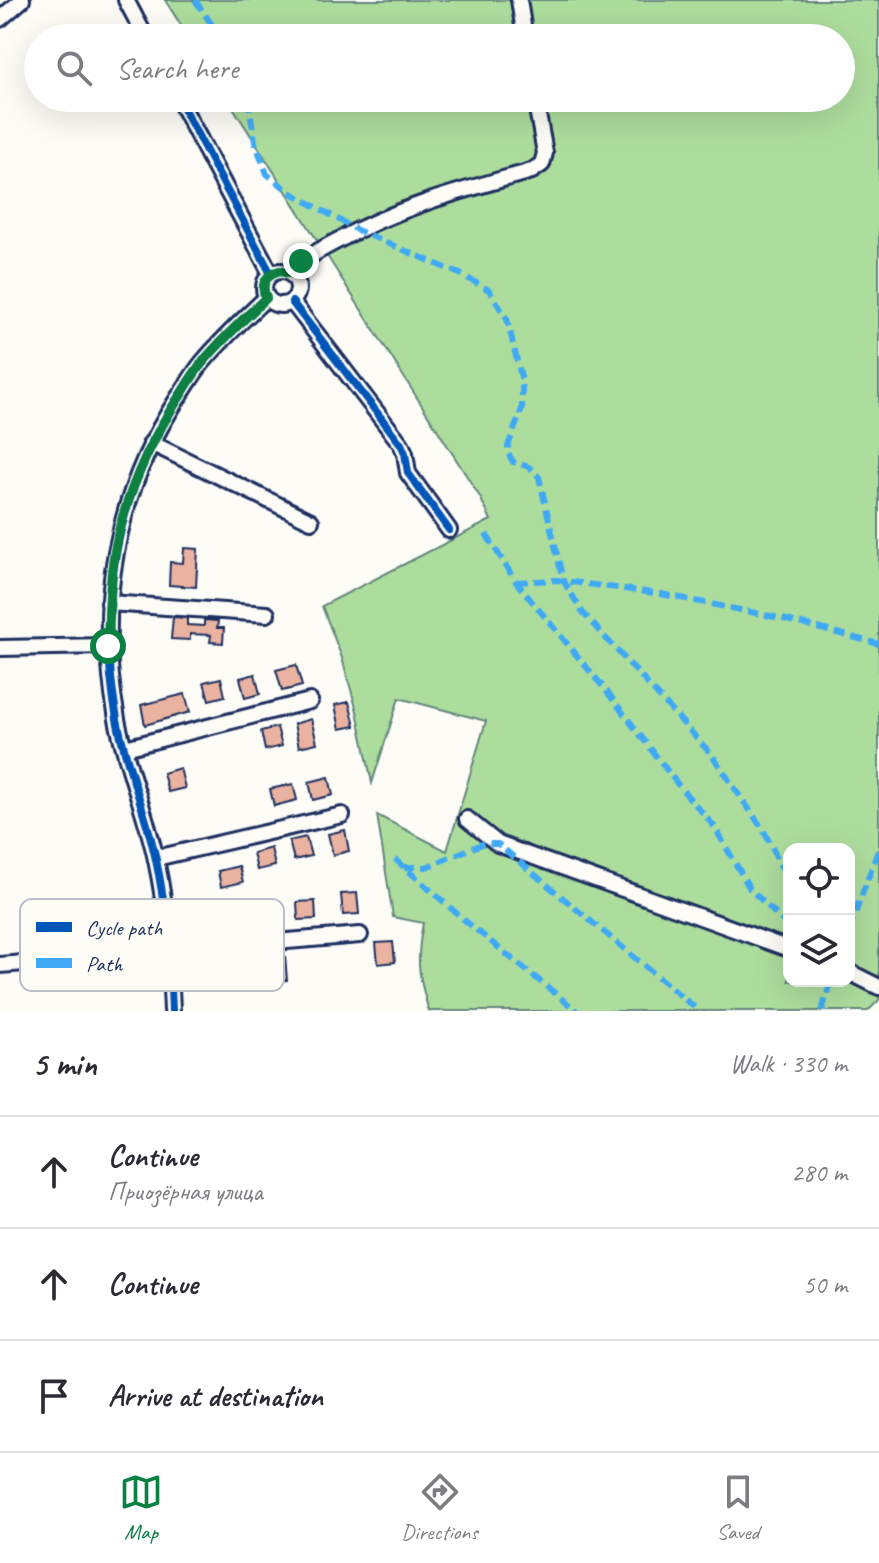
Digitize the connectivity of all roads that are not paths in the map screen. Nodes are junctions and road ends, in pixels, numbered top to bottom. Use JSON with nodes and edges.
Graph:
{"nodes":[{"id":1,"x":126,"y":0,"type":"edge"},
{"id":2,"x":519,"y":0,"type":"edge"},
{"id":3,"x":13,"y":3,"type":"edge"},
{"id":4,"x":0,"y":19,"type":"edge"},
{"id":5,"x":139,"y":24,"type":"edge"},
{"id":6,"x":523,"y":24,"type":"edge"},
{"id":7,"x":185,"y":112,"type":"edge"},
{"id":8,"x":538,"y":112,"type":"edge"},
{"id":9,"x":289,"y":273,"type":"junction"},
{"id":10,"x":271,"y":274,"type":"junction"},
{"id":11,"x":266,"y":298,"type":"junction"},
{"id":12,"x":292,"y":302,"type":"junction"},
{"id":13,"x":151,"y":443,"type":"junction"},
{"id":14,"x":311,"y":521,"type":"dead end"},
{"id":15,"x":449,"y":530,"type":"dead end"},
{"id":16,"x":109,"y":603,"type":"junction"},
{"id":17,"x":267,"y":614,"type":"dead end"},
{"id":18,"x":108,"y":646,"type":"junction"},
{"id":19,"x":0,"y":648,"type":"edge"},
{"id":20,"x":310,"y":701,"type":"dead end"},
{"id":21,"x":125,"y":748,"type":"junction"},
{"id":22,"x":342,"y":815,"type":"dead end"},
{"id":23,"x":467,"y":819,"type":"dead end"},
{"id":24,"x":156,"y":858,"type":"junction"},
{"id":25,"x":163,"y":899,"type":"edge"},
{"id":26,"x":360,"y":935,"type":"dead end"},
{"id":27,"x":284,"y":941,"type":"edge"},
{"id":28,"x":783,"y":947,"type":"edge"},
{"id":29,"x":20,"y":963,"type":"edge"},
{"id":30,"x":0,"y":965,"type":"edge"},
{"id":31,"x":855,"y":975,"type":"edge"},
{"id":32,"x":879,"y":987,"type":"edge"},
{"id":33,"x":171,"y":991,"type":"edge"},
{"id":34,"x":172,"y":1011,"type":"edge"}],
"edges":[{"from":1,"to":5,"type":"street"},
{"from":2,"to":6,"type":"street"},
{"from":3,"to":4,"type":"street"},
{"from":7,"to":10,"type":"street"},
{"from":8,"to":9,"type":"street"},
{"from":9,"to":10,"type":"street"},
{"from":9,"to":12,"type":"street"},
{"from":10,"to":11,"type":"street"},
{"from":11,"to":12,"type":"street"},
{"from":11,"to":13,"type":"street"},
{"from":12,"to":15,"type":"street"},
{"from":13,"to":14,"type":"street"},
{"from":13,"to":16,"type":"street"},
{"from":16,"to":17,"type":"street"},
{"from":16,"to":18,"type":"street"},
{"from":18,"to":19,"type":"street"},
{"from":18,"to":21,"type":"street"},
{"from":20,"to":21,"type":"street"},
{"from":21,"to":24,"type":"street"},
{"from":22,"to":24,"type":"street"},
{"from":23,"to":28,"type":"street"},
{"from":24,"to":25,"type":"street"},
{"from":26,"to":27,"type":"street"},
{"from":29,"to":30,"type":"street"},
{"from":31,"to":32,"type":"street"},
{"from":33,"to":34,"type":"street"}]}
